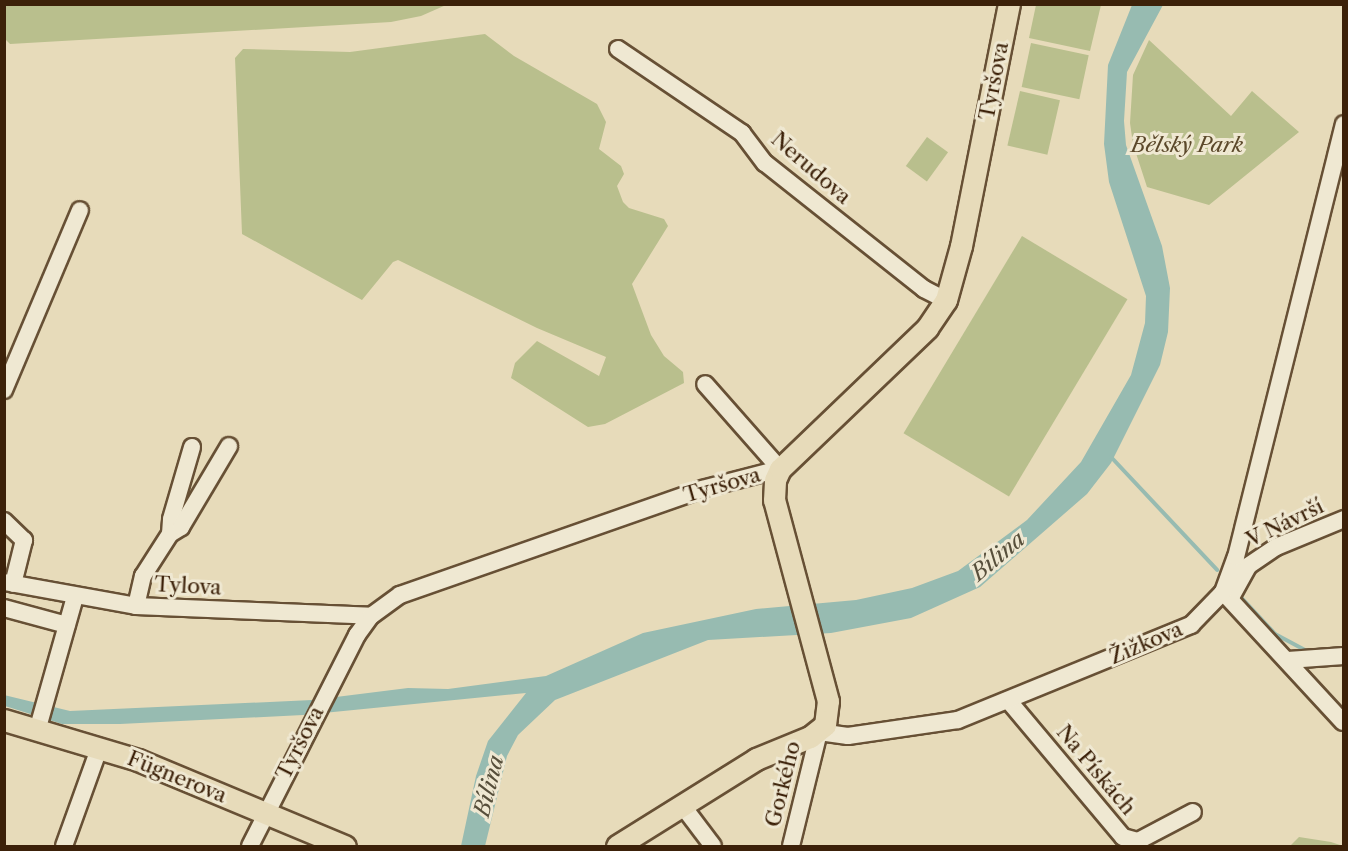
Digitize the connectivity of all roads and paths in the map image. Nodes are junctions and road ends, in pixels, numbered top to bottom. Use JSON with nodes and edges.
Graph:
{"nodes":[{"id":1,"x":1009,"y":4,"type":"edge"},
{"id":2,"x":618,"y":49,"type":"dead end"},
{"id":3,"x":1344,"y":124,"type":"edge"},
{"id":4,"x":80,"y":210,"type":"dead end"},
{"id":5,"x":946,"y":300,"type":"junction"},
{"id":6,"x":705,"y":384,"type":"dead end"},
{"id":7,"x":4,"y":390,"type":"edge"},
{"id":8,"x":229,"y":446,"type":"dead end"},
{"id":9,"x":192,"y":447,"type":"dead end"},
{"id":10,"x":780,"y":469,"type":"junction"},
{"id":11,"x":1344,"y":519,"type":"edge"},
{"id":12,"x":4,"y":521,"type":"edge"},
{"id":13,"x":170,"y":534,"type":"junction"},
{"id":14,"x":9,"y":583,"type":"edge"},
{"id":15,"x":1226,"y":596,"type":"junction"},
{"id":16,"x":75,"y":597,"type":"junction"},
{"id":17,"x":136,"y":606,"type":"junction"},
{"id":18,"x":4,"y":608,"type":"edge"},
{"id":19,"x":371,"y":616,"type":"junction"},
{"id":20,"x":67,"y":625,"type":"junction"},
{"id":21,"x":1344,"y":656,"type":"edge"},
{"id":22,"x":1288,"y":660,"type":"junction"},
{"id":23,"x":1008,"y":700,"type":"junction"},
{"id":24,"x":4,"y":720,"type":"edge"},
{"id":25,"x":1343,"y":722,"type":"edge"},
{"id":26,"x":38,"y":726,"type":"junction"},
{"id":27,"x":819,"y":732,"type":"junction"},
{"id":28,"x":99,"y":749,"type":"junction"},
{"id":29,"x":682,"y":805,"type":"junction"},
{"id":30,"x":264,"y":812,"type":"junction"},
{"id":31,"x":1193,"y":812,"type":"dead end"},
{"id":32,"x":64,"y":846,"type":"edge"},
{"id":33,"x":250,"y":846,"type":"edge"},
{"id":34,"x":345,"y":846,"type":"edge"},
{"id":35,"x":617,"y":846,"type":"edge"},
{"id":36,"x":713,"y":846,"type":"edge"},
{"id":37,"x":791,"y":846,"type":"edge"}],
"edges":[{"from":1,"to":5,"type":"main road","name":"Tyršova"},
{"from":2,"to":5,"type":"street","name":"Nerudova"},
{"from":3,"to":15,"type":"street","name":"Žižkova"},
{"from":4,"to":7,"type":"street"},
{"from":5,"to":10,"type":"main road","name":"Tyršova"},
{"from":6,"to":10,"type":"street"},
{"from":8,"to":13,"type":"street"},
{"from":9,"to":13,"type":"street"},
{"from":10,"to":19,"type":"street","name":"Tyršova"},
{"from":10,"to":27,"type":"main road"},
{"from":11,"to":15,"type":"street","name":"V Návrší"},
{"from":12,"to":14,"type":"street"},
{"from":13,"to":17,"type":"street"},
{"from":14,"to":16,"type":"street","name":"Tylova"},
{"from":15,"to":22,"type":"street"},
{"from":15,"to":23,"type":"street","name":"Žižkova"},
{"from":16,"to":17,"type":"street","name":"Tylova"},
{"from":16,"to":20,"type":"street"},
{"from":17,"to":19,"type":"street","name":"Tylova"},
{"from":18,"to":20,"type":"street"},
{"from":19,"to":30,"type":"street","name":"Tyršova"},
{"from":20,"to":26,"type":"street"},
{"from":21,"to":22,"type":"street"},
{"from":22,"to":25,"type":"street"},
{"from":23,"to":27,"type":"street","name":"Žižkova"},
{"from":23,"to":31,"type":"street","name":"Na Pískách"},
{"from":24,"to":26,"type":"main road","name":"Fügnerova"},
{"from":26,"to":28,"type":"main road","name":"Fügnerova"},
{"from":27,"to":29,"type":"main road","name":"Žižkova"},
{"from":27,"to":37,"type":"street","name":"Gorkého"},
{"from":28,"to":30,"type":"main road","name":"Fügnerova"},
{"from":28,"to":32,"type":"street"},
{"from":29,"to":35,"type":"main road","name":"Žižkova"},
{"from":29,"to":36,"type":"street"},
{"from":30,"to":33,"type":"street","name":"Tyršova"},
{"from":30,"to":34,"type":"main road","name":"Fügnerova"}]}
